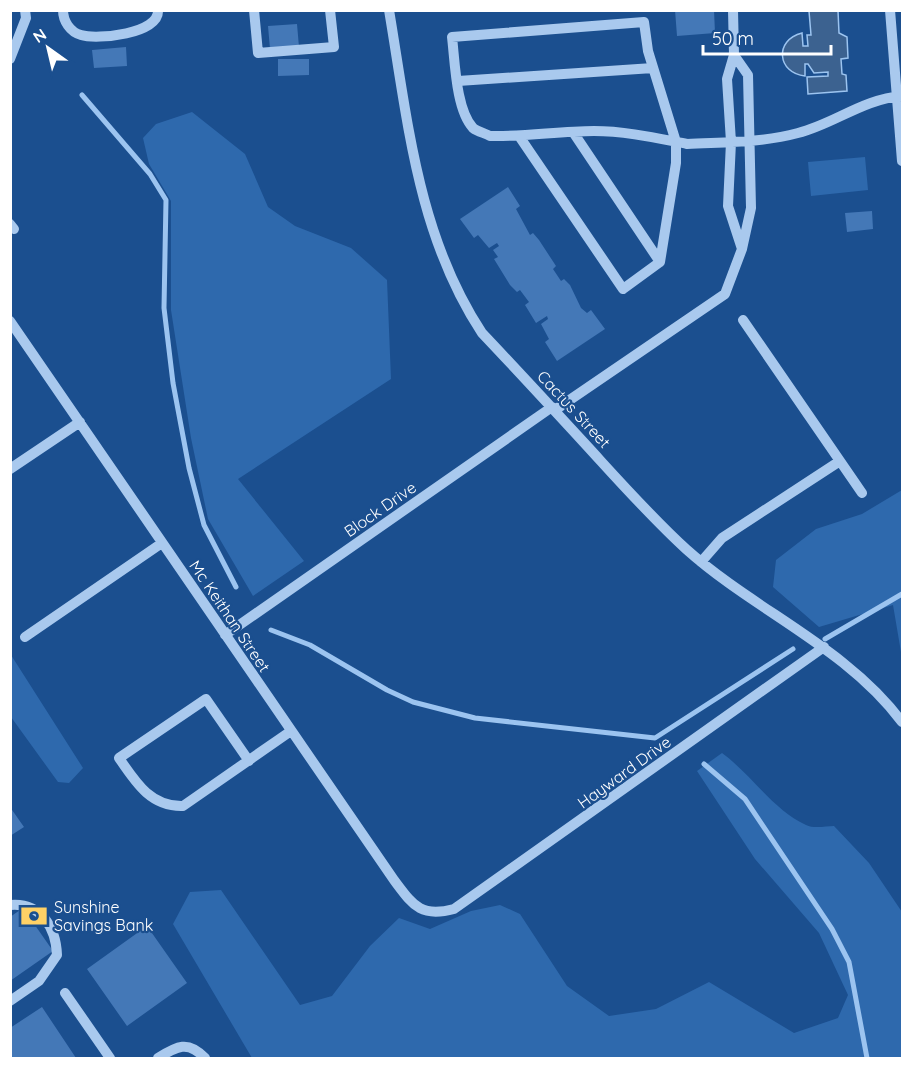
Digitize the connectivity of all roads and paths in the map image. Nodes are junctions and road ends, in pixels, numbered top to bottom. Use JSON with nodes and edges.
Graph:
{"nodes":[{"id":1,"x":26,"y":10,"type":"edge"},
{"id":2,"x":63,"y":10,"type":"edge"},
{"id":3,"x":158,"y":10,"type":"edge"},
{"id":4,"x":254,"y":10,"type":"edge"},
{"id":5,"x":330,"y":10,"type":"edge"},
{"id":6,"x":389,"y":10,"type":"edge"},
{"id":7,"x":733,"y":10,"type":"edge"},
{"id":8,"x":891,"y":10,"type":"edge"},
{"id":9,"x":898,"y":51,"type":"edge"},
{"id":10,"x":735,"y":55,"type":"junction"},
{"id":11,"x":10,"y":59,"type":"edge"},
{"id":12,"x":653,"y":68,"type":"junction"},
{"id":13,"x":458,"y":81,"type":"junction"},
{"id":14,"x":900,"y":97,"type":"edge"},
{"id":15,"x":749,"y":102,"type":"junction"},
{"id":16,"x":728,"y":103,"type":"junction"},
{"id":17,"x":573,"y":132,"type":"junction"},
{"id":18,"x":519,"y":136,"type":"junction"},
{"id":19,"x":752,"y":141,"type":"junction"},
{"id":20,"x":676,"y":142,"type":"junction"},
{"id":21,"x":731,"y":142,"type":"junction"},
{"id":22,"x":903,"y":161,"type":"edge"},
{"id":23,"x":729,"y":180,"type":"junction"},
{"id":24,"x":752,"y":180,"type":"junction"},
{"id":25,"x":742,"y":249,"type":"junction"},
{"id":26,"x":660,"y":262,"type":"junction"},
{"id":27,"x":743,"y":320,"type":"dead end"},
{"id":28,"x":10,"y":321,"type":"edge"},
{"id":29,"x":553,"y":408,"type":"junction"},
{"id":30,"x":80,"y":422,"type":"junction"},
{"id":31,"x":840,"y":461,"type":"junction"},
{"id":32,"x":10,"y":469,"type":"edge"},
{"id":33,"x":862,"y":493,"type":"dead end"},
{"id":34,"x":162,"y":543,"type":"junction"},
{"id":35,"x":701,"y":562,"type":"junction"},
{"id":36,"x":225,"y":635,"type":"junction"},
{"id":37,"x":25,"y":637,"type":"dead end"},
{"id":38,"x":824,"y":647,"type":"junction"},
{"id":39,"x":903,"y":722,"type":"edge"},
{"id":40,"x":291,"y":731,"type":"junction"},
{"id":41,"x":249,"y":761,"type":"junction"},
{"id":42,"x":10,"y":905,"type":"edge"},
{"id":43,"x":437,"y":914,"type":"joint"},
{"id":44,"x":65,"y":993,"type":"dead end"},
{"id":45,"x":10,"y":1001,"type":"edge"},
{"id":46,"x":110,"y":1059,"type":"edge"},
{"id":47,"x":158,"y":1059,"type":"edge"},
{"id":48,"x":205,"y":1059,"type":"edge"}],
"edges":[{"from":1,"to":11,"type":"street"},
{"from":2,"to":3,"type":"street"},
{"from":4,"to":5,"type":"street"},
{"from":6,"to":29,"type":"street","name":"Cactus Street"},
{"from":7,"to":10,"type":"street"},
{"from":8,"to":9,"type":"street"},
{"from":9,"to":14,"type":"street"},
{"from":10,"to":15,"type":"street","name":"Block Drive"},
{"from":10,"to":16,"type":"street"},
{"from":12,"to":13,"type":"street"},
{"from":12,"to":13,"type":"street"},
{"from":12,"to":20,"type":"street"},
{"from":13,"to":18,"type":"street"},
{"from":14,"to":19,"type":"street"},
{"from":14,"to":22,"type":"street"},
{"from":15,"to":16,"type":"street"},
{"from":15,"to":19,"type":"street","name":"Block Drive"},
{"from":16,"to":21,"type":"street"},
{"from":17,"to":18,"type":"street"},
{"from":17,"to":20,"type":"street"},
{"from":17,"to":26,"type":"street"},
{"from":18,"to":26,"type":"street"},
{"from":19,"to":21,"type":"street"},
{"from":19,"to":24,"type":"street","name":"Block Drive"},
{"from":20,"to":21,"type":"street"},
{"from":20,"to":26,"type":"street"},
{"from":21,"to":23,"type":"street"},
{"from":23,"to":24,"type":"street"},
{"from":23,"to":25,"type":"street"},
{"from":24,"to":25,"type":"street","name":"Block Drive"},
{"from":25,"to":29,"type":"street","name":"Block Drive"},
{"from":27,"to":31,"type":"street"},
{"from":28,"to":30,"type":"street","name":"Mc Keithan Street"},
{"from":29,"to":35,"type":"street","name":"Cactus Street"},
{"from":29,"to":36,"type":"street","name":"Block Drive"},
{"from":30,"to":32,"type":"street"},
{"from":30,"to":34,"type":"street","name":"Mc Keithan Street"},
{"from":31,"to":33,"type":"street"},
{"from":31,"to":35,"type":"street"},
{"from":34,"to":36,"type":"street","name":"Mc Keithan Street"},
{"from":34,"to":37,"type":"street"},
{"from":35,"to":38,"type":"street","name":"Cactus Street"},
{"from":36,"to":40,"type":"street","name":"Mc Keithan Street"},
{"from":38,"to":39,"type":"street","name":"Cactus Street"},
{"from":38,"to":43,"type":"street","name":"Hayward Drive"},
{"from":40,"to":41,"type":"street"},
{"from":40,"to":43,"type":"street","name":"Mc Keithan Street"},
{"from":41,"to":41,"type":"street"},
{"from":42,"to":45,"type":"street"},
{"from":44,"to":46,"type":"street"},
{"from":47,"to":48,"type":"street"}]}
